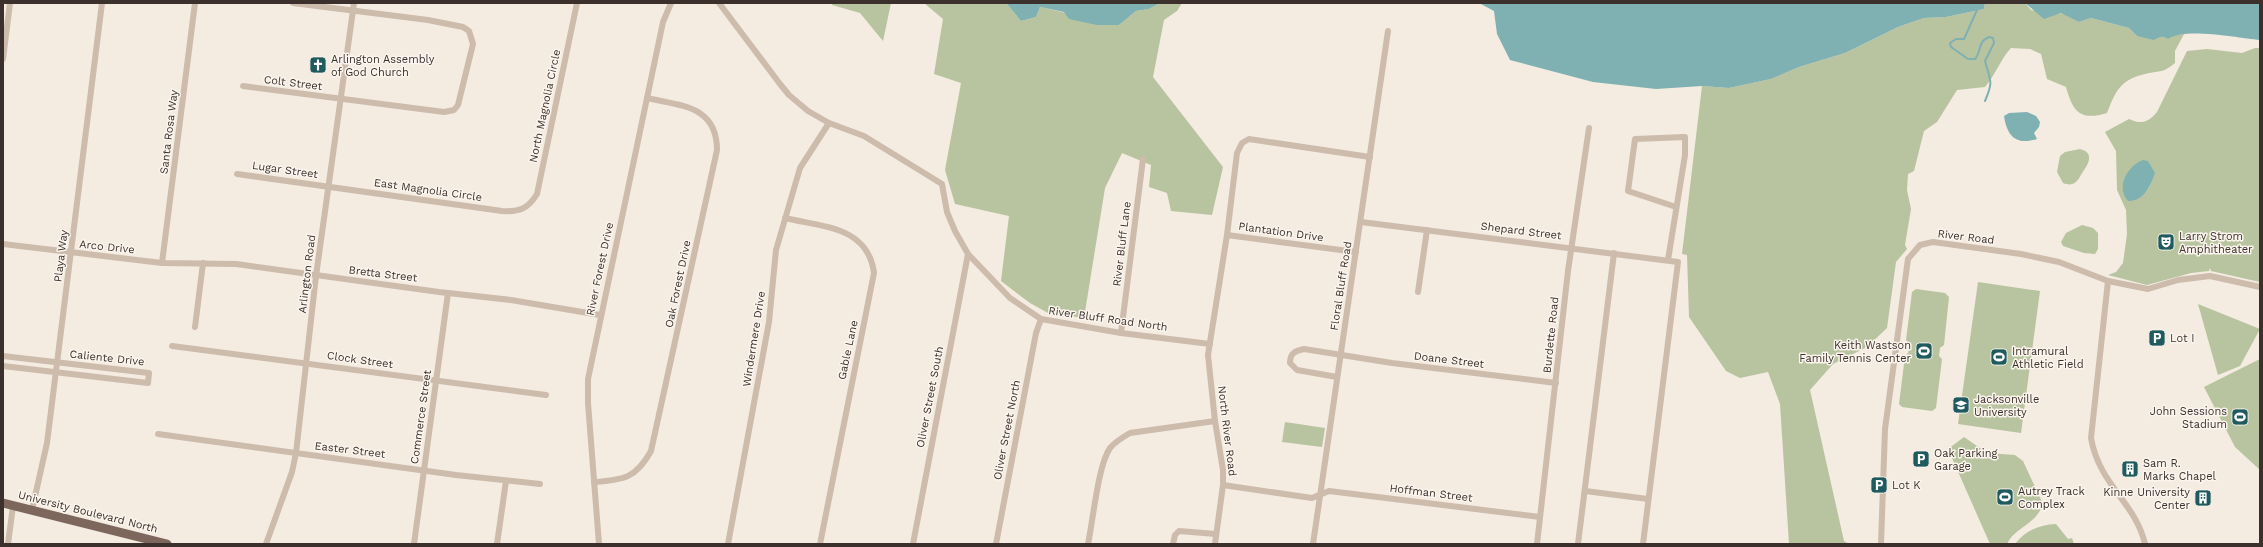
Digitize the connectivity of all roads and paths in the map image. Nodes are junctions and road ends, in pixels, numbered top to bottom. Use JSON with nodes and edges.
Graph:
{"nodes":[{"id":1,"x":10,"y":3,"type":"edge"},
{"id":2,"x":102,"y":3,"type":"edge"},
{"id":3,"x":195,"y":3,"type":"edge"},
{"id":4,"x":293,"y":3,"type":"edge"},
{"id":5,"x":354,"y":3,"type":"edge"},
{"id":6,"x":577,"y":3,"type":"edge"},
{"id":7,"x":670,"y":3,"type":"edge"},
{"id":8,"x":719,"y":3,"type":"edge"},
{"id":9,"x":353,"y":12,"type":"junction"},
{"id":10,"x":1388,"y":31,"type":"dead end"},
{"id":11,"x":3,"y":59,"type":"edge"},
{"id":12,"x":243,"y":86,"type":"dead end"},
{"id":13,"x":647,"y":98,"type":"junction"},
{"id":14,"x":341,"y":99,"type":"junction"},
{"id":15,"x":828,"y":123,"type":"junction"},
{"id":16,"x":1589,"y":128,"type":"dead end"},
{"id":17,"x":1370,"y":157,"type":"junction"},
{"id":18,"x":1143,"y":159,"type":"dead end"},
{"id":19,"x":237,"y":174,"type":"dead end"},
{"id":20,"x":329,"y":187,"type":"junction"},
{"id":21,"x":1676,"y":207,"type":"junction"},
{"id":22,"x":524,"y":209,"type":"joint"},
{"id":23,"x":785,"y":218,"type":"junction"},
{"id":24,"x":1361,"y":222,"type":"junction"},
{"id":25,"x":1427,"y":230,"type":"junction"},
{"id":26,"x":1227,"y":235,"type":"junction"},
{"id":27,"x":3,"y":244,"type":"edge"},
{"id":28,"x":1573,"y":248,"type":"junction"},
{"id":29,"x":1356,"y":252,"type":"junction"},
{"id":30,"x":71,"y":253,"type":"junction"},
{"id":31,"x":968,"y":254,"type":"junction"},
{"id":32,"x":1614,"y":254,"type":"junction"},
{"id":33,"x":1668,"y":260,"type":"junction"},
{"id":34,"x":162,"y":263,"type":"junction"},
{"id":35,"x":203,"y":263,"type":"junction"},
{"id":36,"x":316,"y":276,"type":"junction"},
{"id":37,"x":2108,"y":281,"type":"junction"},
{"id":38,"x":2260,"y":287,"type":"edge"},
{"id":39,"x":1418,"y":292,"type":"dead end"},
{"id":40,"x":448,"y":293,"type":"junction"},
{"id":41,"x":600,"y":315,"type":"junction"},
{"id":42,"x":1040,"y":319,"type":"junction"},
{"id":43,"x":194,"y":327,"type":"dead end"},
{"id":44,"x":1122,"y":333,"type":"junction"},
{"id":45,"x":1210,"y":344,"type":"junction"},
{"id":46,"x":172,"y":346,"type":"dead end"},
{"id":47,"x":3,"y":356,"type":"edge"},
{"id":48,"x":1340,"y":356,"type":"junction"},
{"id":49,"x":57,"y":363,"type":"junction"},
{"id":50,"x":307,"y":363,"type":"junction"},
{"id":51,"x":3,"y":366,"type":"edge"},
{"id":52,"x":56,"y":372,"type":"junction"},
{"id":53,"x":1337,"y":377,"type":"junction"},
{"id":54,"x":436,"y":381,"type":"junction"},
{"id":55,"x":1556,"y":383,"type":"junction"},
{"id":56,"x":546,"y":395,"type":"dead end"},
{"id":57,"x":1215,"y":421,"type":"junction"},
{"id":58,"x":158,"y":434,"type":"dead end"},
{"id":59,"x":296,"y":453,"type":"junction"},
{"id":60,"x":424,"y":469,"type":"junction"},
{"id":61,"x":506,"y":481,"type":"junction"},
{"id":62,"x":594,"y":482,"type":"junction"},
{"id":63,"x":540,"y":484,"type":"dead end"},
{"id":64,"x":1224,"y":485,"type":"junction"},
{"id":65,"x":1585,"y":491,"type":"junction"},
{"id":66,"x":1320,"y":494,"type":"junction"},
{"id":67,"x":1648,"y":499,"type":"junction"},
{"id":68,"x":3,"y":503,"type":"edge"},
{"id":69,"x":13,"y":506,"type":"junction"},
{"id":70,"x":32,"y":510,"type":"junction"},
{"id":71,"x":1540,"y":517,"type":"junction"},
{"id":72,"x":1216,"y":534,"type":"junction"},
{"id":73,"x":8,"y":544,"type":"edge"},
{"id":74,"x":167,"y":544,"type":"edge"},
{"id":75,"x":266,"y":544,"type":"edge"},
{"id":76,"x":414,"y":544,"type":"edge"},
{"id":77,"x":497,"y":544,"type":"edge"},
{"id":78,"x":599,"y":544,"type":"edge"},
{"id":79,"x":728,"y":544,"type":"edge"},
{"id":80,"x":820,"y":544,"type":"edge"},
{"id":81,"x":913,"y":544,"type":"edge"},
{"id":82,"x":996,"y":544,"type":"edge"},
{"id":83,"x":1088,"y":544,"type":"edge"},
{"id":84,"x":1173,"y":544,"type":"edge"},
{"id":85,"x":1215,"y":544,"type":"edge"},
{"id":86,"x":1313,"y":544,"type":"edge"},
{"id":87,"x":1537,"y":544,"type":"edge"},
{"id":88,"x":1578,"y":544,"type":"edge"},
{"id":89,"x":1642,"y":544,"type":"edge"},
{"id":90,"x":1881,"y":544,"type":"edge"},
{"id":91,"x":2145,"y":544,"type":"edge"}],
"edges":[{"from":1,"to":11,"type":"street"},
{"from":2,"to":30,"type":"street","name":"Playa Way"},
{"from":3,"to":34,"type":"street","name":"Santa Rosa Way"},
{"from":4,"to":9,"type":"street"},
{"from":5,"to":9,"type":"street","name":"Arlington Road"},
{"from":6,"to":22,"type":"street","name":"North Magnolia Circle"},
{"from":7,"to":13,"type":"street","name":"River Forest Drive"},
{"from":8,"to":15,"type":"street","name":"River Bluff Road North"},
{"from":9,"to":14,"type":"street","name":"Arlington Road"},
{"from":9,"to":14,"type":"street","name":"Colt Street"},
{"from":10,"to":17,"type":"street","name":"Floral Bluff Road"},
{"from":12,"to":14,"type":"street","name":"Colt Street"},
{"from":13,"to":41,"type":"street","name":"River Forest Drive"},
{"from":13,"to":62,"type":"street","name":"Oak Forest Drive"},
{"from":14,"to":20,"type":"street","name":"Arlington Road"},
{"from":15,"to":23,"type":"street","name":"Windermere Drive"},
{"from":15,"to":31,"type":"street","name":"River Bluff Road North"},
{"from":16,"to":28,"type":"street","name":"Burdette Road"},
{"from":17,"to":24,"type":"street","name":"Floral Bluff Road"},
{"from":17,"to":26,"type":"street"},
{"from":18,"to":44,"type":"street","name":"River Bluff Lane"},
{"from":19,"to":20,"type":"street","name":"Lugar Street"},
{"from":20,"to":22,"type":"street","name":"East Magnolia Circle"},
{"from":20,"to":36,"type":"street","name":"Arlington Road"},
{"from":21,"to":21,"type":"street"},
{"from":21,"to":33,"type":"street"},
{"from":23,"to":79,"type":"street","name":"Windermere Drive"},
{"from":23,"to":80,"type":"street","name":"Gable Lane"},
{"from":24,"to":25,"type":"street","name":"Shepard Street"},
{"from":24,"to":29,"type":"street","name":"Floral Bluff Road"},
{"from":25,"to":28,"type":"street","name":"Shepard Street"},
{"from":25,"to":39,"type":"street"},
{"from":26,"to":29,"type":"street","name":"Plantation Drive"},
{"from":26,"to":45,"type":"street"},
{"from":27,"to":30,"type":"street","name":"Arco Drive"},
{"from":28,"to":32,"type":"street","name":"Shepard Street"},
{"from":28,"to":55,"type":"street","name":"Burdette Road"},
{"from":29,"to":48,"type":"street","name":"Floral Bluff Road"},
{"from":30,"to":34,"type":"street","name":"Arco Drive"},
{"from":30,"to":49,"type":"street","name":"Playa Way"},
{"from":31,"to":42,"type":"street","name":"River Bluff Road North"},
{"from":31,"to":81,"type":"street","name":"Oliver Street South"},
{"from":32,"to":33,"type":"street","name":"Shepard Street"},
{"from":32,"to":65,"type":"street"},
{"from":33,"to":67,"type":"street","name":"Shepard Street"},
{"from":34,"to":35,"type":"street","name":"Bretta Street"},
{"from":35,"to":36,"type":"street","name":"Bretta Street"},
{"from":35,"to":43,"type":"street"},
{"from":36,"to":40,"type":"street","name":"Bretta Street"},
{"from":36,"to":50,"type":"street","name":"Arlington Road"},
{"from":37,"to":38,"type":"street","name":"River Road"},
{"from":37,"to":90,"type":"street","name":"River Road"},
{"from":37,"to":91,"type":"street"},
{"from":40,"to":41,"type":"street","name":"Bretta Street"},
{"from":40,"to":54,"type":"street","name":"Commerce Street"},
{"from":41,"to":62,"type":"street","name":"River Forest Drive"},
{"from":42,"to":44,"type":"street","name":"River Bluff Road North"},
{"from":42,"to":82,"type":"street","name":"Oliver Street North"},
{"from":44,"to":45,"type":"street","name":"River Bluff Road North"},
{"from":45,"to":57,"type":"street","name":"North River Road"},
{"from":46,"to":50,"type":"street","name":"Clock Street"},
{"from":47,"to":49,"type":"street","name":"Caliente Drive"},
{"from":48,"to":53,"type":"street","name":"Floral Bluff Road"},
{"from":48,"to":53,"type":"street","name":"Doane Street"},
{"from":48,"to":55,"type":"street","name":"Doane Street"},
{"from":49,"to":52,"type":"street","name":"Playa Way"},
{"from":49,"to":52,"type":"street","name":"Caliente Drive"},
{"from":50,"to":54,"type":"street","name":"Clock Street"},
{"from":50,"to":59,"type":"street","name":"Arlington Road"},
{"from":51,"to":52,"type":"street","name":"Caliente Drive"},
{"from":52,"to":70,"type":"street","name":"Playa Way"},
{"from":53,"to":66,"type":"street","name":"Floral Bluff Road"},
{"from":54,"to":56,"type":"street","name":"Clock Street"},
{"from":54,"to":60,"type":"street","name":"Commerce Street"},
{"from":55,"to":71,"type":"street","name":"Burdette Road"},
{"from":57,"to":64,"type":"street","name":"North River Road"},
{"from":57,"to":83,"type":"street"},
{"from":58,"to":59,"type":"street","name":"Easter Street"},
{"from":59,"to":60,"type":"street","name":"Easter Street"},
{"from":59,"to":75,"type":"street","name":"Arlington Road"},
{"from":60,"to":61,"type":"street","name":"Easter Street"},
{"from":60,"to":76,"type":"street","name":"Commerce Street"},
{"from":61,"to":63,"type":"street","name":"Easter Street"},
{"from":61,"to":77,"type":"street"},
{"from":62,"to":78,"type":"street","name":"River Forest Drive"},
{"from":64,"to":66,"type":"street","name":"Hoffman Street"},
{"from":64,"to":72,"type":"street","name":"North River Road"},
{"from":65,"to":67,"type":"street"},
{"from":65,"to":88,"type":"street"},
{"from":66,"to":71,"type":"street","name":"Hoffman Street"},
{"from":66,"to":86,"type":"street","name":"Floral Bluff Road"},
{"from":67,"to":89,"type":"street"},
{"from":68,"to":69,"type":"main road","name":"University Boulevard North"},
{"from":69,"to":70,"type":"main road","name":"University Boulevard North"},
{"from":69,"to":73,"type":"street"},
{"from":70,"to":74,"type":"main road","name":"University Boulevard North"},
{"from":71,"to":87,"type":"street","name":"Burdette Road"},
{"from":72,"to":84,"type":"street"},
{"from":72,"to":85,"type":"street","name":"North River Road"}]}
